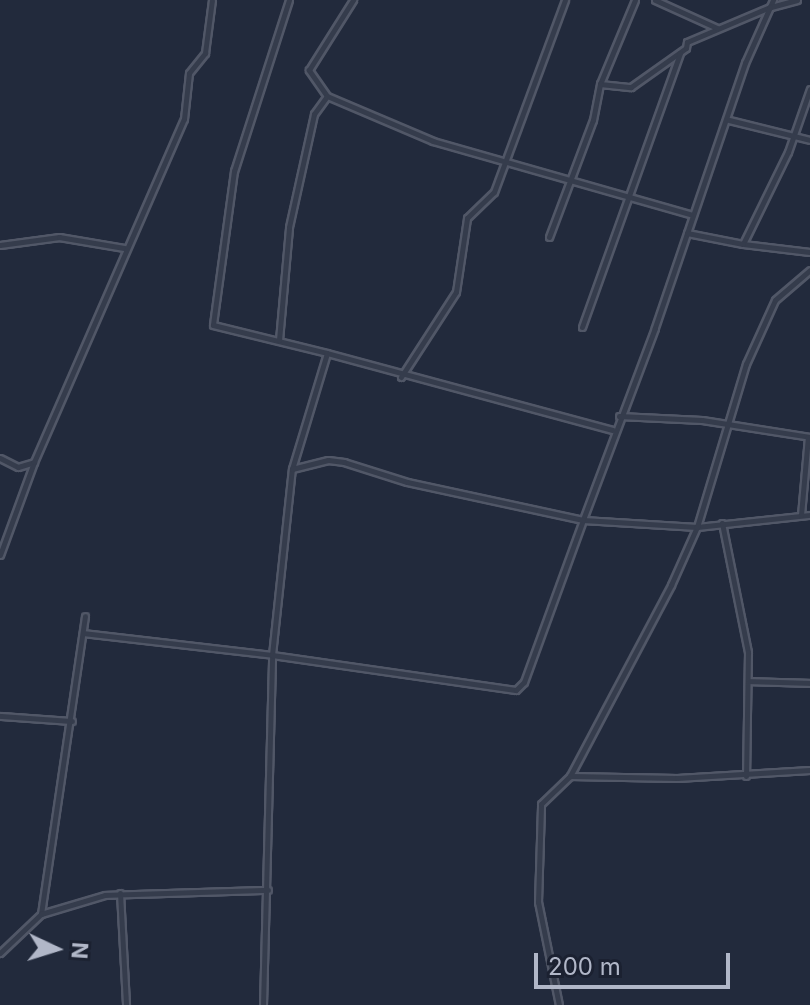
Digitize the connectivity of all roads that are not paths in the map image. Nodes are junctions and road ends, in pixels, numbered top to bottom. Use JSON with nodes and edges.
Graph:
{"nodes":[{"id":1,"x":212,"y":0,"type":"edge"},
{"id":2,"x":289,"y":0,"type":"edge"},
{"id":3,"x":353,"y":0,"type":"edge"},
{"id":4,"x":565,"y":0,"type":"edge"},
{"id":5,"x":635,"y":0,"type":"edge"},
{"id":6,"x":655,"y":0,"type":"edge"},
{"id":7,"x":797,"y":0,"type":"edge"},
{"id":8,"x":771,"y":3,"type":"edge"},
{"id":9,"x":718,"y":28,"type":"junction"},
{"id":10,"x":680,"y":52,"type":"junction"},
{"id":11,"x":600,"y":84,"type":"junction"},
{"id":12,"x":810,"y":89,"type":"edge"},
{"id":13,"x":327,"y":96,"type":"junction"},
{"id":14,"x":729,"y":120,"type":"junction"},
{"id":15,"x":795,"y":137,"type":"junction"},
{"id":16,"x":810,"y":140,"type":"edge"},
{"id":17,"x":505,"y":161,"type":"junction"},
{"id":18,"x":569,"y":181,"type":"junction"},
{"id":19,"x":633,"y":195,"type":"junction"},
{"id":20,"x":693,"y":215,"type":"junction"},
{"id":21,"x":687,"y":233,"type":"junction"},
{"id":22,"x":549,"y":237,"type":"dead end"},
{"id":23,"x":743,"y":244,"type":"junction"},
{"id":24,"x":0,"y":245,"type":"edge"},
{"id":25,"x":124,"y":248,"type":"junction"},
{"id":26,"x":810,"y":252,"type":"edge"},
{"id":27,"x":810,"y":270,"type":"edge"},
{"id":28,"x":582,"y":327,"type":"dead end"},
{"id":29,"x":279,"y":340,"type":"junction"},
{"id":30,"x":327,"y":353,"type":"junction"},
{"id":31,"x":401,"y":377,"type":"junction"},
{"id":32,"x":619,"y":416,"type":"junction"},
{"id":33,"x":731,"y":427,"type":"junction"},
{"id":34,"x":613,"y":430,"type":"junction"},
{"id":35,"x":809,"y":437,"type":"edge"},
{"id":36,"x":0,"y":458,"type":"edge"},
{"id":37,"x":34,"y":462,"type":"junction"},
{"id":38,"x":292,"y":469,"type":"junction"},
{"id":39,"x":801,"y":515,"type":"junction"},
{"id":40,"x":810,"y":515,"type":"edge"},
{"id":41,"x":583,"y":520,"type":"junction"},
{"id":42,"x":722,"y":523,"type":"junction"},
{"id":43,"x":697,"y":527,"type":"junction"},
{"id":44,"x":0,"y":555,"type":"edge"},
{"id":45,"x":85,"y":616,"type":"dead end"},
{"id":46,"x":83,"y":633,"type":"junction"},
{"id":47,"x":272,"y":655,"type":"junction"},
{"id":48,"x":748,"y":681,"type":"junction"},
{"id":49,"x":810,"y":683,"type":"edge"},
{"id":50,"x":0,"y":716,"type":"edge"},
{"id":51,"x":72,"y":721,"type":"junction"},
{"id":52,"x":810,"y":770,"type":"edge"},
{"id":53,"x":570,"y":776,"type":"junction"},
{"id":54,"x":746,"y":776,"type":"junction"},
{"id":55,"x":268,"y":890,"type":"junction"},
{"id":56,"x":120,"y":893,"type":"junction"},
{"id":57,"x":41,"y":914,"type":"junction"},
{"id":58,"x":0,"y":953,"type":"edge"},
{"id":59,"x":126,"y":1005,"type":"edge"},
{"id":60,"x":263,"y":1005,"type":"edge"},
{"id":61,"x":559,"y":1005,"type":"edge"}],
"edges":[{"from":1,"to":25,"type":"street"},
{"from":2,"to":29,"type":"street"},
{"from":3,"to":13,"type":"street"},
{"from":4,"to":17,"type":"street"},
{"from":5,"to":11,"type":"street"},
{"from":6,"to":9,"type":"street"},
{"from":7,"to":8,"type":"street"},
{"from":8,"to":9,"type":"street"},
{"from":8,"to":14,"type":"street"},
{"from":9,"to":10,"type":"street"},
{"from":10,"to":11,"type":"street"},
{"from":10,"to":19,"type":"street"},
{"from":11,"to":18,"type":"street"},
{"from":12,"to":15,"type":"street"},
{"from":13,"to":17,"type":"street"},
{"from":13,"to":29,"type":"street"},
{"from":14,"to":15,"type":"street"},
{"from":14,"to":20,"type":"street"},
{"from":15,"to":16,"type":"street"},
{"from":15,"to":23,"type":"street"},
{"from":17,"to":18,"type":"street"},
{"from":17,"to":31,"type":"street"},
{"from":18,"to":19,"type":"street"},
{"from":18,"to":22,"type":"street"},
{"from":19,"to":20,"type":"street"},
{"from":19,"to":28,"type":"street"},
{"from":20,"to":21,"type":"street"},
{"from":21,"to":23,"type":"street"},
{"from":21,"to":32,"type":"street"},
{"from":23,"to":26,"type":"street"},
{"from":24,"to":25,"type":"street"},
{"from":25,"to":37,"type":"street"},
{"from":27,"to":33,"type":"street"},
{"from":29,"to":30,"type":"street"},
{"from":30,"to":31,"type":"street"},
{"from":30,"to":38,"type":"street"},
{"from":31,"to":34,"type":"street"},
{"from":32,"to":33,"type":"street"},
{"from":32,"to":34,"type":"street"},
{"from":33,"to":35,"type":"street"},
{"from":33,"to":43,"type":"street"},
{"from":34,"to":41,"type":"street"},
{"from":35,"to":39,"type":"street"},
{"from":36,"to":37,"type":"street"},
{"from":37,"to":44,"type":"street"},
{"from":38,"to":41,"type":"street"},
{"from":38,"to":47,"type":"street"},
{"from":39,"to":40,"type":"street"},
{"from":39,"to":42,"type":"street"},
{"from":41,"to":43,"type":"street"},
{"from":41,"to":47,"type":"street"},
{"from":42,"to":43,"type":"street"},
{"from":42,"to":48,"type":"street"},
{"from":43,"to":53,"type":"street"},
{"from":45,"to":46,"type":"street"},
{"from":46,"to":47,"type":"street"},
{"from":46,"to":51,"type":"street"},
{"from":47,"to":55,"type":"street"},
{"from":48,"to":49,"type":"street"},
{"from":48,"to":54,"type":"street"},
{"from":50,"to":51,"type":"street"},
{"from":51,"to":57,"type":"street"},
{"from":52,"to":54,"type":"street"},
{"from":53,"to":54,"type":"street"},
{"from":53,"to":61,"type":"street"},
{"from":55,"to":56,"type":"street"},
{"from":55,"to":60,"type":"street"},
{"from":56,"to":57,"type":"street"},
{"from":56,"to":59,"type":"street"},
{"from":57,"to":58,"type":"street"}]}
